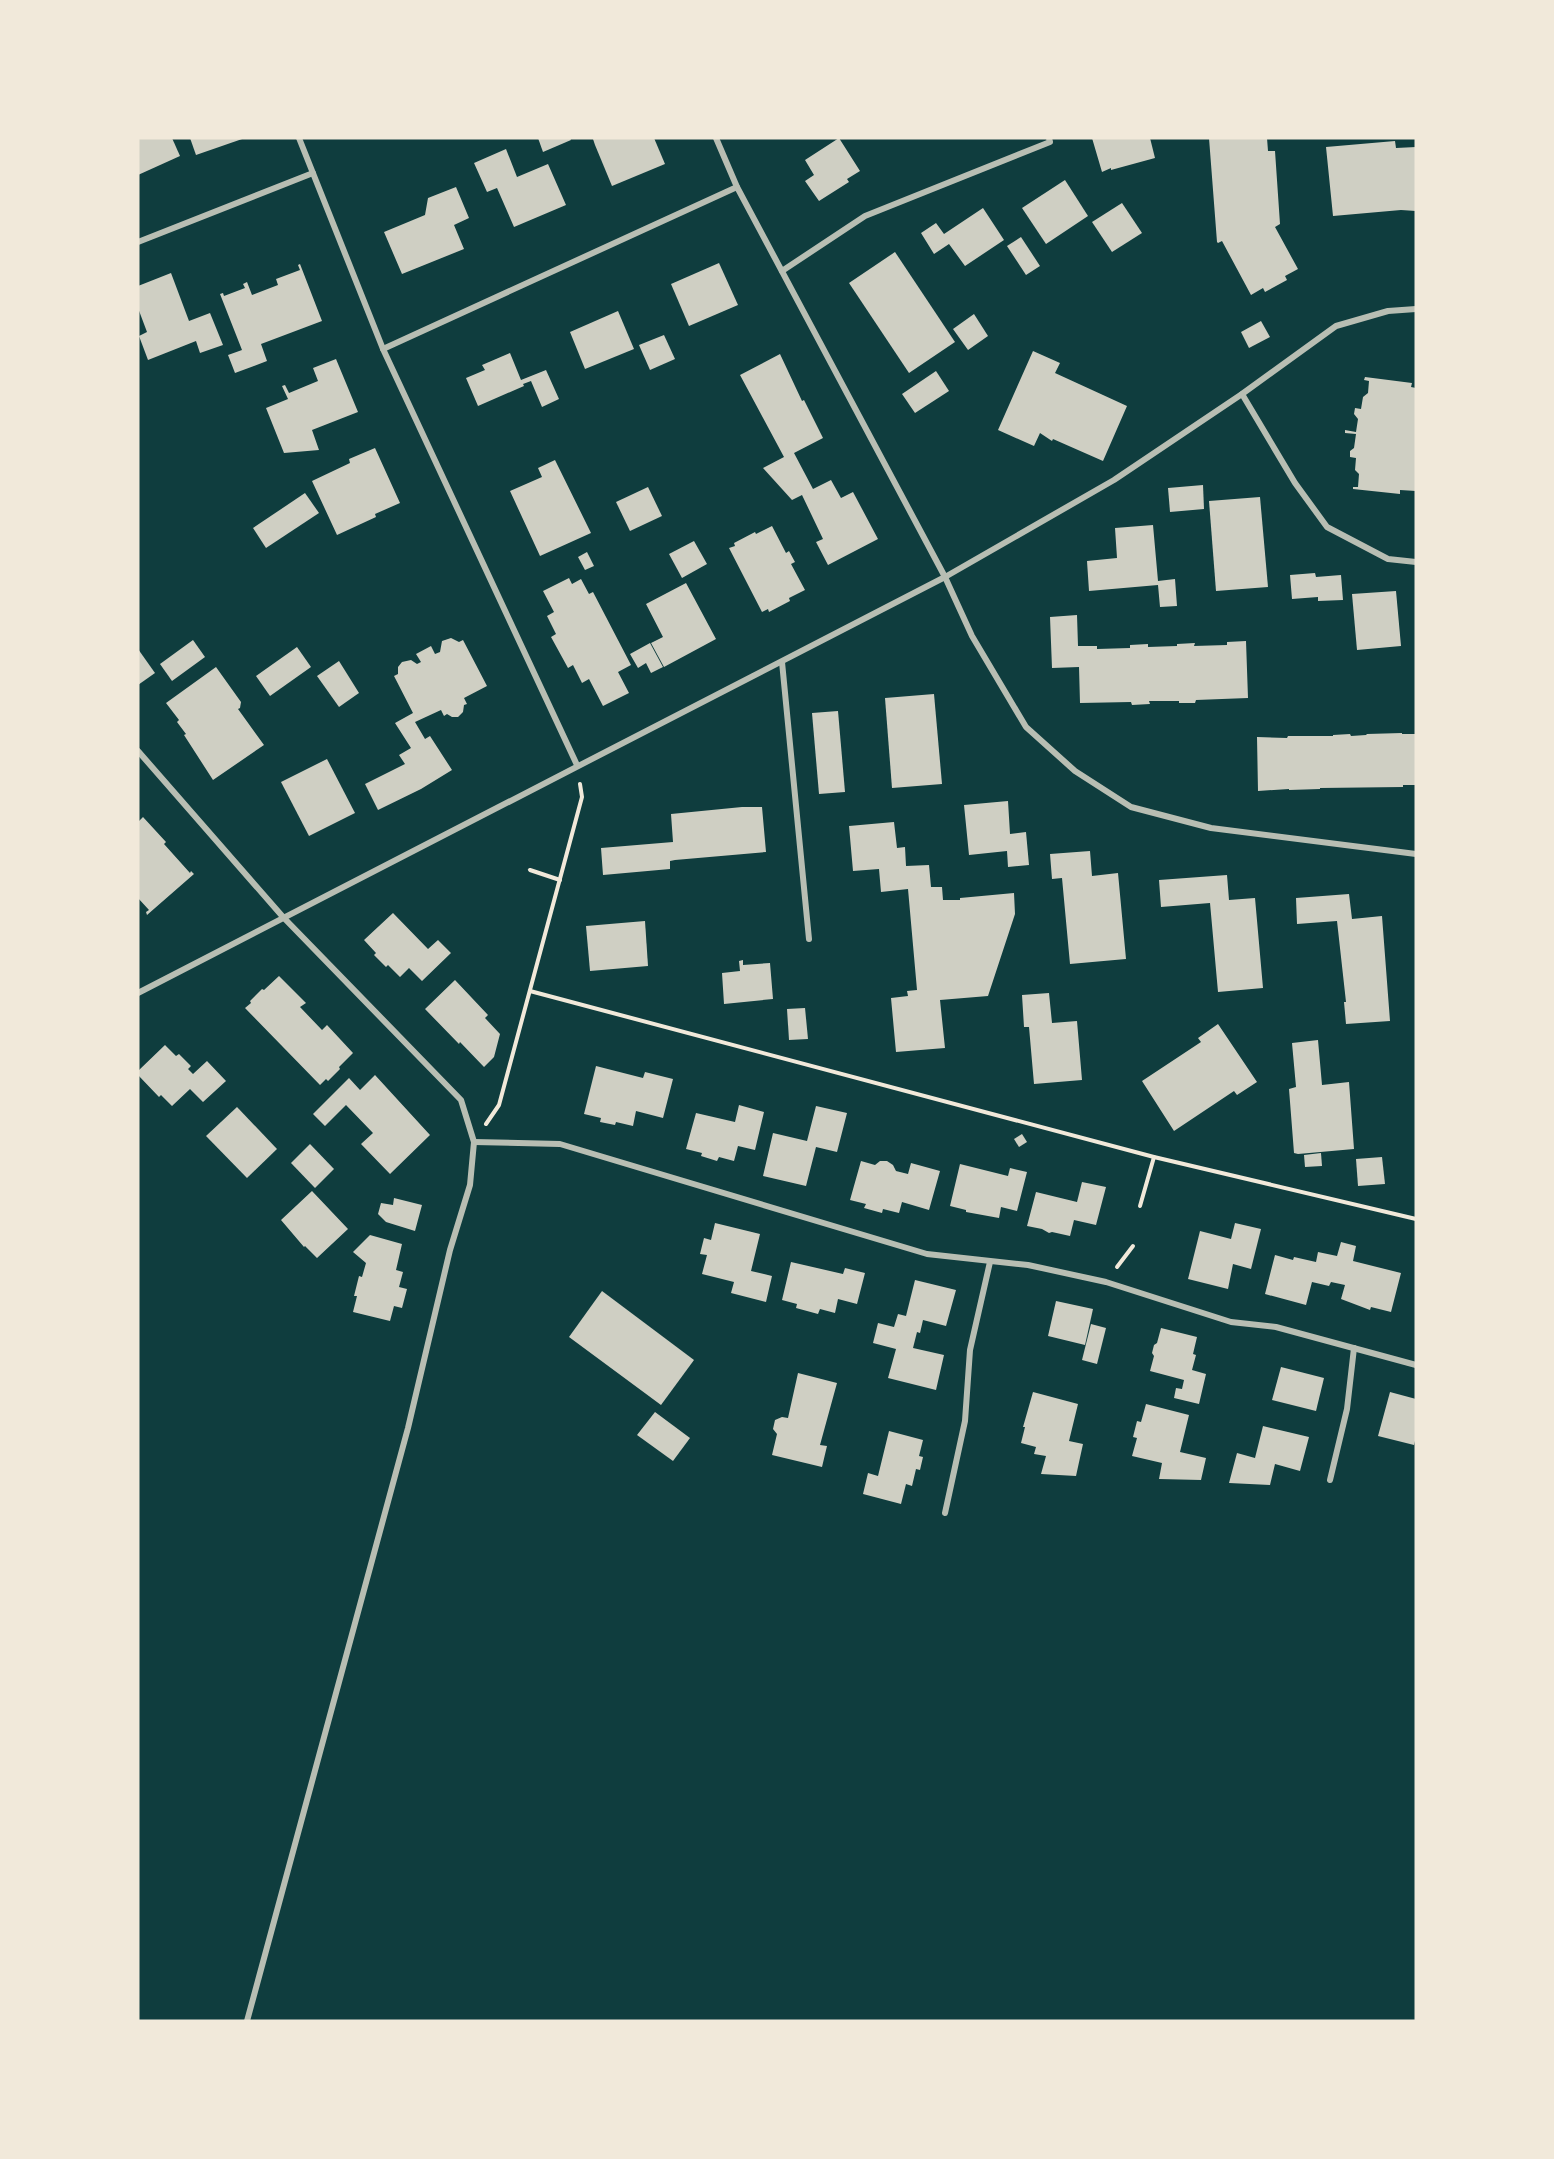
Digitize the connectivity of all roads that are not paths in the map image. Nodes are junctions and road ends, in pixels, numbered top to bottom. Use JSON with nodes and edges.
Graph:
{"nodes":[{"id":1,"x":299,"y":138,"type":"edge"},
{"id":2,"x":716,"y":138,"type":"edge"},
{"id":3,"x":1049,"y":138,"type":"edge"},
{"id":4,"x":313,"y":173,"type":"junction"},
{"id":5,"x":737,"y":187,"type":"junction"},
{"id":6,"x":138,"y":242,"type":"edge"},
{"id":7,"x":782,"y":271,"type":"junction"},
{"id":8,"x":1416,"y":309,"type":"edge"},
{"id":9,"x":383,"y":349,"type":"junction"},
{"id":10,"x":1242,"y":394,"type":"junction"},
{"id":11,"x":1416,"y":562,"type":"edge"},
{"id":12,"x":945,"y":577,"type":"junction"},
{"id":13,"x":782,"y":662,"type":"junction"},
{"id":14,"x":138,"y":751,"type":"edge"},
{"id":15,"x":577,"y":765,"type":"junction"},
{"id":16,"x":1416,"y":854,"type":"edge"},
{"id":17,"x":283,"y":917,"type":"junction"},
{"id":18,"x":808,"y":939,"type":"dead end"},
{"id":19,"x":138,"y":993,"type":"edge"},
{"id":20,"x":474,"y":1142,"type":"junction"},
{"id":21,"x":990,"y":1262,"type":"junction"},
{"id":22,"x":1354,"y":1348,"type":"junction"},
{"id":23,"x":1416,"y":1365,"type":"edge"},
{"id":24,"x":1330,"y":1480,"type":"dead end"},
{"id":25,"x":945,"y":1513,"type":"dead end"},
{"id":26,"x":247,"y":2021,"type":"edge"}],
"edges":[{"from":1,"to":4,"type":"street"},
{"from":2,"to":5,"type":"street"},
{"from":3,"to":7,"type":"street"},
{"from":4,"to":6,"type":"street"},
{"from":4,"to":9,"type":"street"},
{"from":5,"to":7,"type":"street"},
{"from":5,"to":9,"type":"street"},
{"from":7,"to":12,"type":"street"},
{"from":8,"to":10,"type":"street"},
{"from":9,"to":15,"type":"street"},
{"from":10,"to":11,"type":"street"},
{"from":10,"to":12,"type":"street"},
{"from":12,"to":13,"type":"street"},
{"from":12,"to":16,"type":"street"},
{"from":13,"to":15,"type":"street"},
{"from":13,"to":18,"type":"street"},
{"from":14,"to":17,"type":"street"},
{"from":15,"to":17,"type":"street"},
{"from":17,"to":19,"type":"street"},
{"from":17,"to":20,"type":"street"},
{"from":20,"to":21,"type":"street"},
{"from":20,"to":26,"type":"street"},
{"from":21,"to":22,"type":"street"},
{"from":21,"to":25,"type":"street"},
{"from":22,"to":23,"type":"street"},
{"from":22,"to":24,"type":"street"}]}
